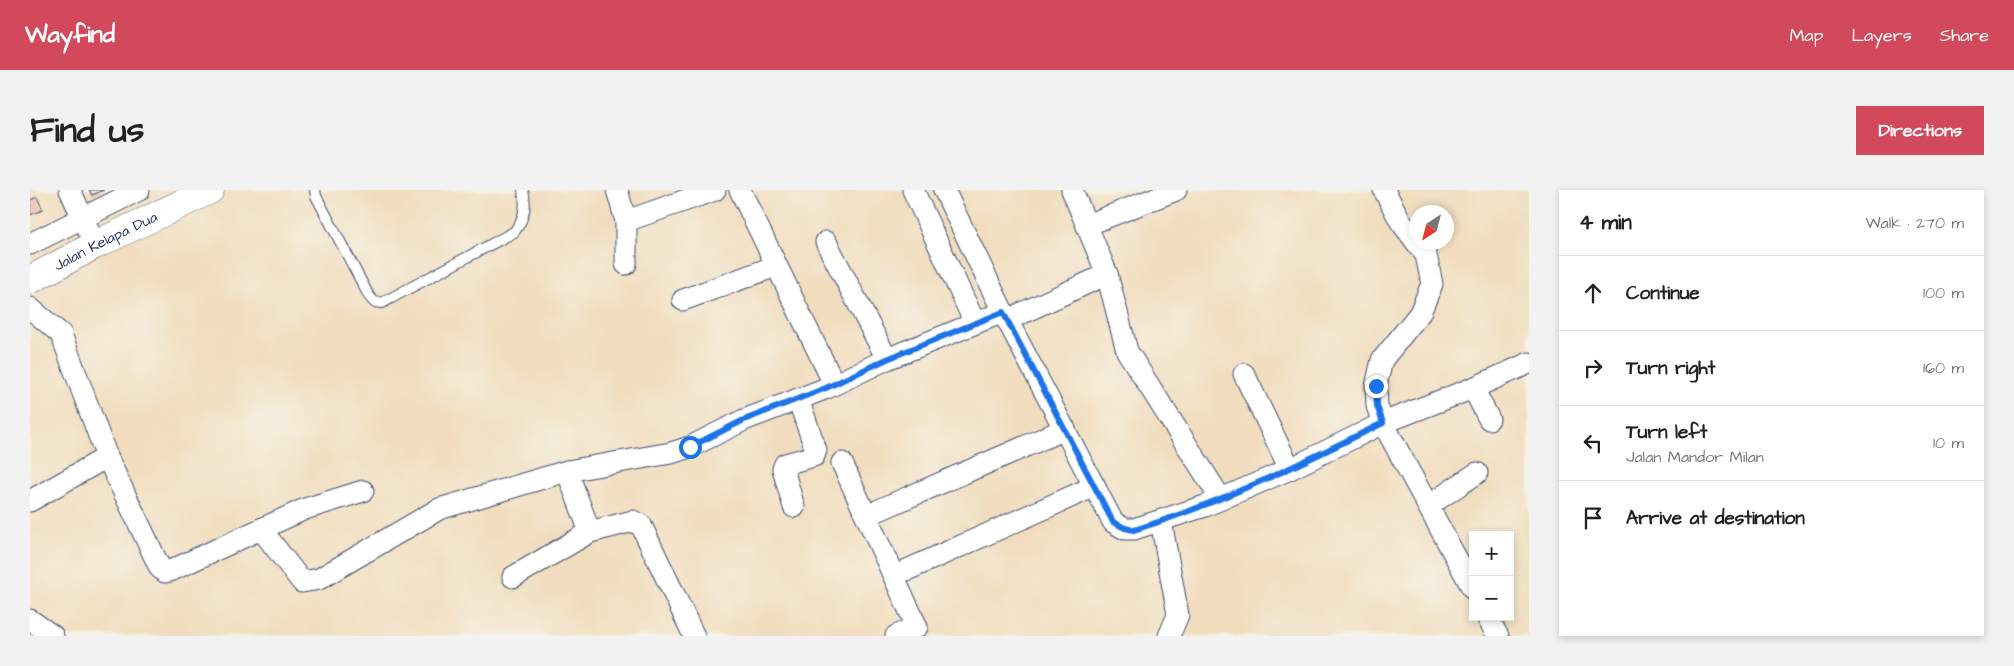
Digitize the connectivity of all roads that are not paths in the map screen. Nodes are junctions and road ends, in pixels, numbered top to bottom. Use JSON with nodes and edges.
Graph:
{"nodes":[{"id":1,"x":70,"y":190,"type":"edge"},
{"id":2,"x":139,"y":190,"type":"edge"},
{"id":3,"x":210,"y":190,"type":"edge"},
{"id":4,"x":316,"y":190,"type":"edge"},
{"id":5,"x":523,"y":190,"type":"edge"},
{"id":6,"x":617,"y":190,"type":"edge"},
{"id":7,"x":715,"y":190,"type":"edge"},
{"id":8,"x":740,"y":190,"type":"edge"},
{"id":9,"x":913,"y":190,"type":"edge"},
{"id":10,"x":944,"y":190,"type":"edge"},
{"id":11,"x":1072,"y":190,"type":"edge"},
{"id":12,"x":1176,"y":190,"type":"edge"},
{"id":13,"x":1384,"y":190,"type":"edge"},
{"id":14,"x":82,"y":217,"type":"junction"},
{"id":15,"x":626,"y":221,"type":"junction"},
{"id":16,"x":1087,"y":225,"type":"junction"},
{"id":17,"x":826,"y":242,"type":"dead end"},
{"id":18,"x":30,"y":244,"type":"edge"},
{"id":19,"x":95,"y":245,"type":"junction"},
{"id":20,"x":626,"y":264,"type":"dead end"},
{"id":21,"x":776,"y":266,"type":"junction"},
{"id":22,"x":1106,"y":274,"type":"junction"},
{"id":23,"x":30,"y":280,"type":"edge"},
{"id":24,"x":683,"y":300,"type":"dead end"},
{"id":25,"x":30,"y":308,"type":"edge"},
{"id":26,"x":1005,"y":316,"type":"junction"},
{"id":27,"x":975,"y":324,"type":"junction"},
{"id":28,"x":887,"y":359,"type":"junction"},
{"id":29,"x":1529,"y":363,"type":"edge"},
{"id":30,"x":1244,"y":374,"type":"dead end"},
{"id":31,"x":834,"y":384,"type":"junction"},
{"id":32,"x":1473,"y":388,"type":"junction"},
{"id":33,"x":798,"y":399,"type":"junction"},
{"id":34,"x":1489,"y":419,"type":"dead end"},
{"id":35,"x":1383,"y":423,"type":"junction"},
{"id":36,"x":1065,"y":429,"type":"junction"},
{"id":37,"x":107,"y":457,"type":"junction"},
{"id":38,"x":842,"y":463,"type":"dead end"},
{"id":39,"x":1290,"y":469,"type":"junction"},
{"id":40,"x":568,"y":471,"type":"junction"},
{"id":41,"x":1477,"y":473,"type":"dead end"},
{"id":42,"x":1095,"y":486,"type":"junction"},
{"id":43,"x":363,"y":491,"type":"dead end"},
{"id":44,"x":1221,"y":499,"type":"junction"},
{"id":45,"x":30,"y":501,"type":"edge"},
{"id":46,"x":1428,"y":506,"type":"junction"},
{"id":47,"x":794,"y":507,"type":"dead end"},
{"id":48,"x":879,"y":510,"type":"dead end"},
{"id":49,"x":1161,"y":521,"type":"junction"},
{"id":50,"x":261,"y":529,"type":"junction"},
{"id":51,"x":590,"y":532,"type":"junction"},
{"id":52,"x":907,"y":570,"type":"dead end"},
{"id":53,"x":513,"y":577,"type":"dead end"},
{"id":54,"x":1469,"y":582,"type":"edge"},
{"id":55,"x":30,"y":620,"type":"edge"},
{"id":56,"x":1489,"y":621,"type":"edge"},
{"id":57,"x":53,"y":636,"type":"edge"},
{"id":58,"x":694,"y":636,"type":"edge"},
{"id":59,"x":896,"y":636,"type":"edge"},
{"id":60,"x":1169,"y":636,"type":"edge"},
{"id":61,"x":1498,"y":636,"type":"edge"}],
"edges":[{"from":1,"to":14,"type":"street"},
{"from":2,"to":14,"type":"street"},
{"from":3,"to":19,"type":"main road","name":"Jalan Kelapa Dua"},
{"from":4,"to":5,"type":"lane"},
{"from":6,"to":15,"type":"street"},
{"from":7,"to":15,"type":"street"},
{"from":8,"to":21,"type":"street"},
{"from":9,"to":27,"type":"street"},
{"from":10,"to":26,"type":"street"},
{"from":11,"to":16,"type":"street"},
{"from":12,"to":16,"type":"street"},
{"from":13,"to":35,"type":"street"},
{"from":14,"to":18,"type":"street"},
{"from":14,"to":19,"type":"street"},
{"from":15,"to":20,"type":"street"},
{"from":16,"to":22,"type":"street"},
{"from":17,"to":28,"type":"street"},
{"from":19,"to":23,"type":"main road","name":"Jalan Kelapa Dua"},
{"from":21,"to":24,"type":"street"},
{"from":21,"to":31,"type":"street"},
{"from":22,"to":26,"type":"street"},
{"from":22,"to":44,"type":"street"},
{"from":25,"to":37,"type":"street"},
{"from":26,"to":27,"type":"street"},
{"from":26,"to":36,"type":"street"},
{"from":27,"to":28,"type":"street"},
{"from":28,"to":31,"type":"street"},
{"from":29,"to":32,"type":"street"},
{"from":30,"to":39,"type":"street"},
{"from":31,"to":33,"type":"street"},
{"from":32,"to":34,"type":"street"},
{"from":32,"to":35,"type":"street"},
{"from":33,"to":40,"type":"street"},
{"from":33,"to":47,"type":"street"},
{"from":35,"to":39,"type":"street"},
{"from":35,"to":46,"type":"street"},
{"from":36,"to":42,"type":"street"},
{"from":36,"to":48,"type":"street"},
{"from":37,"to":45,"type":"street"},
{"from":37,"to":50,"type":"street"},
{"from":38,"to":59,"type":"street"},
{"from":39,"to":44,"type":"street"},
{"from":40,"to":50,"type":"street"},
{"from":40,"to":51,"type":"street"},
{"from":41,"to":46,"type":"street"},
{"from":42,"to":49,"type":"street"},
{"from":42,"to":52,"type":"street"},
{"from":43,"to":50,"type":"street"},
{"from":44,"to":49,"type":"street"},
{"from":46,"to":54,"type":"street"},
{"from":49,"to":60,"type":"street"},
{"from":51,"to":53,"type":"street"},
{"from":51,"to":58,"type":"street"},
{"from":55,"to":57,"type":"street"},
{"from":56,"to":61,"type":"street"}]}
